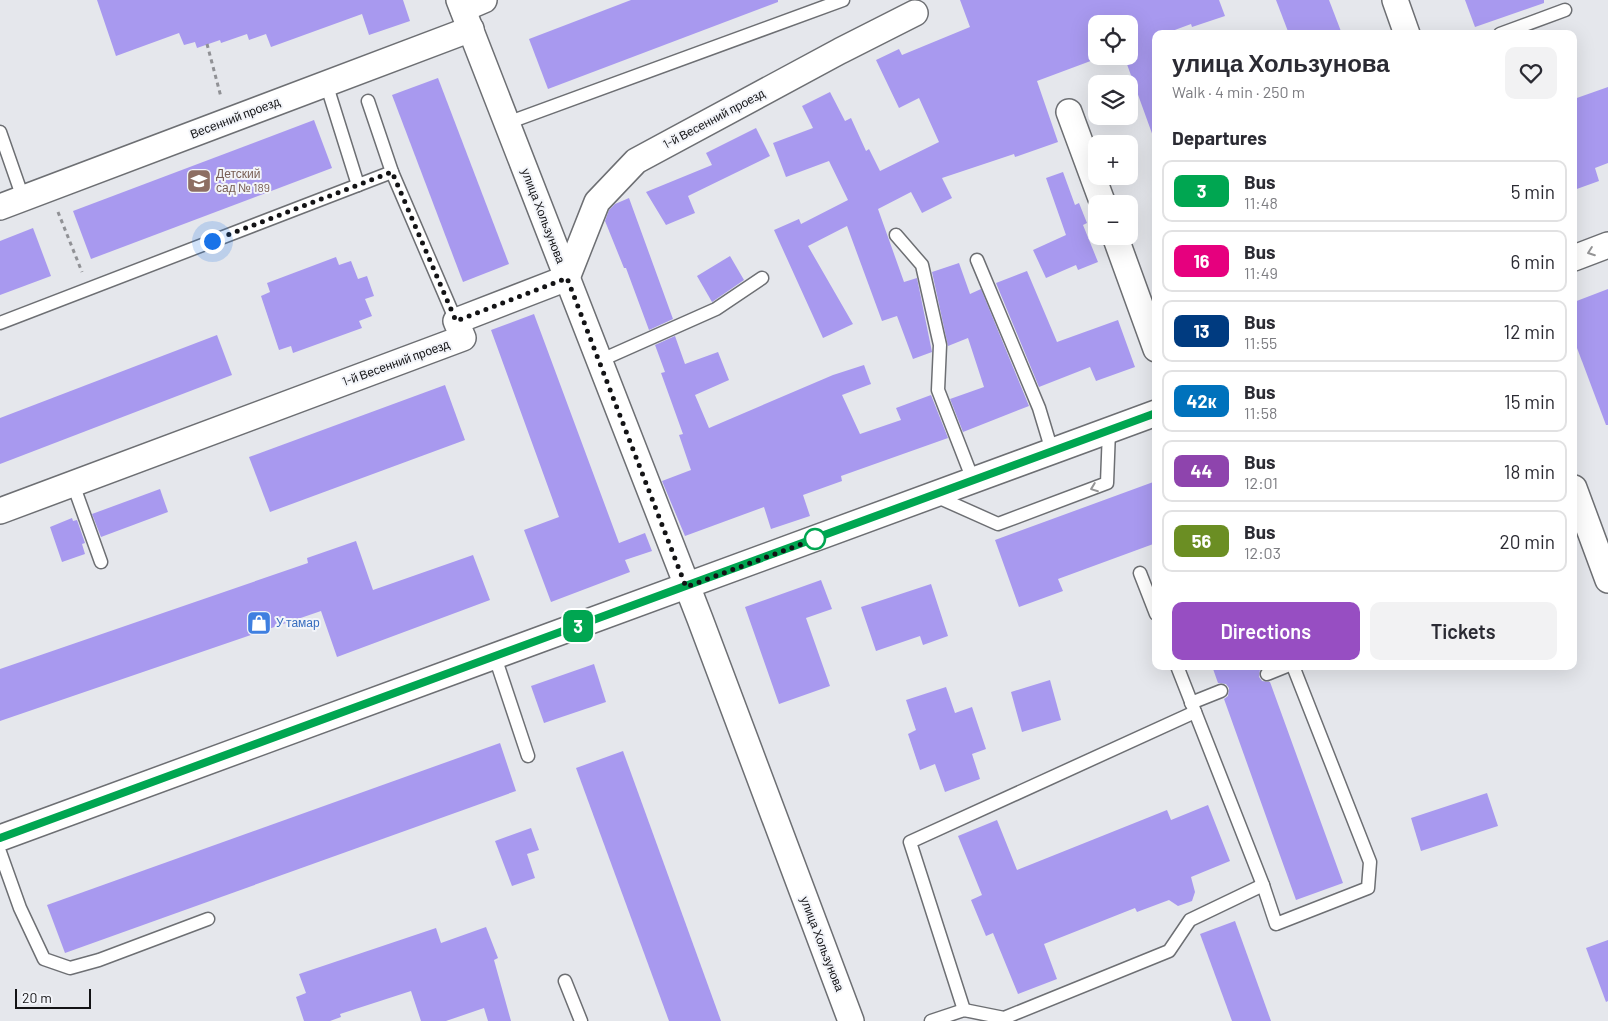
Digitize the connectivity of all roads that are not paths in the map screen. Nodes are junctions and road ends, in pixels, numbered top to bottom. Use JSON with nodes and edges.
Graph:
{"nodes":[{"id":1,"x":843,"y":0,"type":"edge"},
{"id":2,"x":1395,"y":0,"type":"edge"},
{"id":3,"x":469,"y":10,"type":"edge"},
{"id":4,"x":1565,"y":10,"type":"dead end"},
{"id":5,"x":916,"y":13,"type":"dead end"},
{"id":6,"x":1406,"y":30,"type":"edge"},
{"id":7,"x":1511,"y":30,"type":"edge"},
{"id":8,"x":326,"y":83,"type":"junction"},
{"id":9,"x":368,"y":101,"type":"dead end"},
{"id":10,"x":1069,"y":112,"type":"dead end"},
{"id":11,"x":507,"y":123,"type":"junction"},
{"id":12,"x":0,"y":132,"type":"edge"},
{"id":13,"x":392,"y":172,"type":"junction"},
{"id":14,"x":358,"y":185,"type":"junction"},
{"id":15,"x":1100,"y":195,"type":"edge"},
{"id":16,"x":23,"y":198,"type":"junction"},
{"id":17,"x":0,"y":207,"type":"edge"},
{"id":18,"x":896,"y":235,"type":"dead end"},
{"id":19,"x":1118,"y":245,"type":"edge"},
{"id":20,"x":1608,"y":245,"type":"edge"},
{"id":21,"x":1577,"y":257,"type":"edge"},
{"id":22,"x":977,"y":260,"type":"dead end"},
{"id":23,"x":567,"y":278,"type":"junction"},
{"id":24,"x":762,"y":278,"type":"dead end"},
{"id":25,"x":456,"y":321,"type":"junction"},
{"id":26,"x":0,"y":322,"type":"edge"},
{"id":27,"x":1152,"y":338,"type":"edge"},
{"id":28,"x":599,"y":362,"type":"junction"},
{"id":29,"x":1152,"y":414,"type":"edge"},
{"id":30,"x":1109,"y":430,"type":"junction"},
{"id":31,"x":1052,"y":452,"type":"junction"},
{"id":32,"x":973,"y":480,"type":"junction"},
{"id":33,"x":73,"y":484,"type":"junction"},
{"id":34,"x":933,"y":495,"type":"junction"},
{"id":35,"x":1577,"y":496,"type":"edge"},
{"id":36,"x":0,"y":511,"type":"edge"},
{"id":37,"x":101,"y":562,"type":"dead end"},
{"id":38,"x":1140,"y":573,"type":"dead end"},
{"id":39,"x":1608,"y":580,"type":"edge"},
{"id":40,"x":686,"y":587,"type":"junction"},
{"id":41,"x":1152,"y":604,"type":"edge"},
{"id":42,"x":495,"y":656,"type":"junction"},
{"id":43,"x":1179,"y":670,"type":"edge"},
{"id":44,"x":1277,"y":670,"type":"edge"},
{"id":45,"x":1295,"y":670,"type":"edge"},
{"id":46,"x":1267,"y":674,"type":"dead end"},
{"id":47,"x":1221,"y":692,"type":"dead end"},
{"id":48,"x":1193,"y":708,"type":"junction"},
{"id":49,"x":528,"y":756,"type":"dead end"},
{"id":50,"x":0,"y":838,"type":"edge"},
{"id":51,"x":0,"y":852,"type":"edge"},
{"id":52,"x":1263,"y":885,"type":"junction"},
{"id":53,"x":208,"y":919,"type":"dead end"},
{"id":54,"x":565,"y":981,"type":"dead end"},
{"id":55,"x":964,"y":1010,"type":"junction"},
{"id":56,"x":1005,"y":1020,"type":"edge"},
{"id":57,"x":581,"y":1021,"type":"edge"},
{"id":58,"x":851,"y":1021,"type":"edge"},
{"id":59,"x":931,"y":1021,"type":"edge"}],
"edges":[{"from":1,"to":11,"type":"lane"},
{"from":2,"to":6,"type":"street"},
{"from":3,"to":8,"type":"street","name":"Весенний проезд"},
{"from":3,"to":11,"type":"street","name":"улица Хользунова"},
{"from":4,"to":7,"type":"lane"},
{"from":5,"to":23,"type":"street","name":"1-й Весенний проезд"},
{"from":8,"to":14,"type":"lane"},
{"from":8,"to":16,"type":"street","name":"Весенний проезд"},
{"from":9,"to":13,"type":"lane"},
{"from":10,"to":15,"type":"street"},
{"from":11,"to":23,"type":"street","name":"улица Хользунова"},
{"from":12,"to":16,"type":"lane"},
{"from":13,"to":14,"type":"lane"},
{"from":13,"to":25,"type":"lane"},
{"from":14,"to":26,"type":"lane"},
{"from":16,"to":17,"type":"street","name":"Весенний проезд"},
{"from":18,"to":32,"type":"lane"},
{"from":19,"to":27,"type":"street"},
{"from":20,"to":21,"type":"street","one_way":true},
{"from":22,"to":31,"type":"lane"},
{"from":23,"to":25,"type":"street","name":"1-й Весенний проезд"},
{"from":23,"to":28,"type":"street","name":"улица Хользунова"},
{"from":24,"to":28,"type":"lane"},
{"from":25,"to":33,"type":"street","name":"1-й Весенний проезд"},
{"from":28,"to":40,"type":"street","name":"улица Хользунова"},
{"from":29,"to":30,"type":"street"},
{"from":30,"to":31,"type":"street"},
{"from":30,"to":34,"type":"lane","one_way":true},
{"from":31,"to":32,"type":"street"},
{"from":32,"to":34,"type":"street"},
{"from":33,"to":36,"type":"street","name":"1-й Весенний проезд"},
{"from":33,"to":37,"type":"lane"},
{"from":34,"to":40,"type":"street"},
{"from":35,"to":39,"type":"street"},
{"from":38,"to":41,"type":"lane"},
{"from":40,"to":42,"type":"street"},
{"from":40,"to":58,"type":"street","name":"улица Хользунова"},
{"from":42,"to":49,"type":"lane"},
{"from":42,"to":50,"type":"street"},
{"from":43,"to":48,"type":"lane"},
{"from":44,"to":46,"type":"lane"},
{"from":45,"to":52,"type":"lane"},
{"from":47,"to":48,"type":"lane"},
{"from":48,"to":52,"type":"lane"},
{"from":48,"to":55,"type":"lane"},
{"from":51,"to":53,"type":"lane"},
{"from":52,"to":56,"type":"lane"},
{"from":54,"to":57,"type":"lane"},
{"from":55,"to":56,"type":"lane"},
{"from":55,"to":59,"type":"lane"}]}
